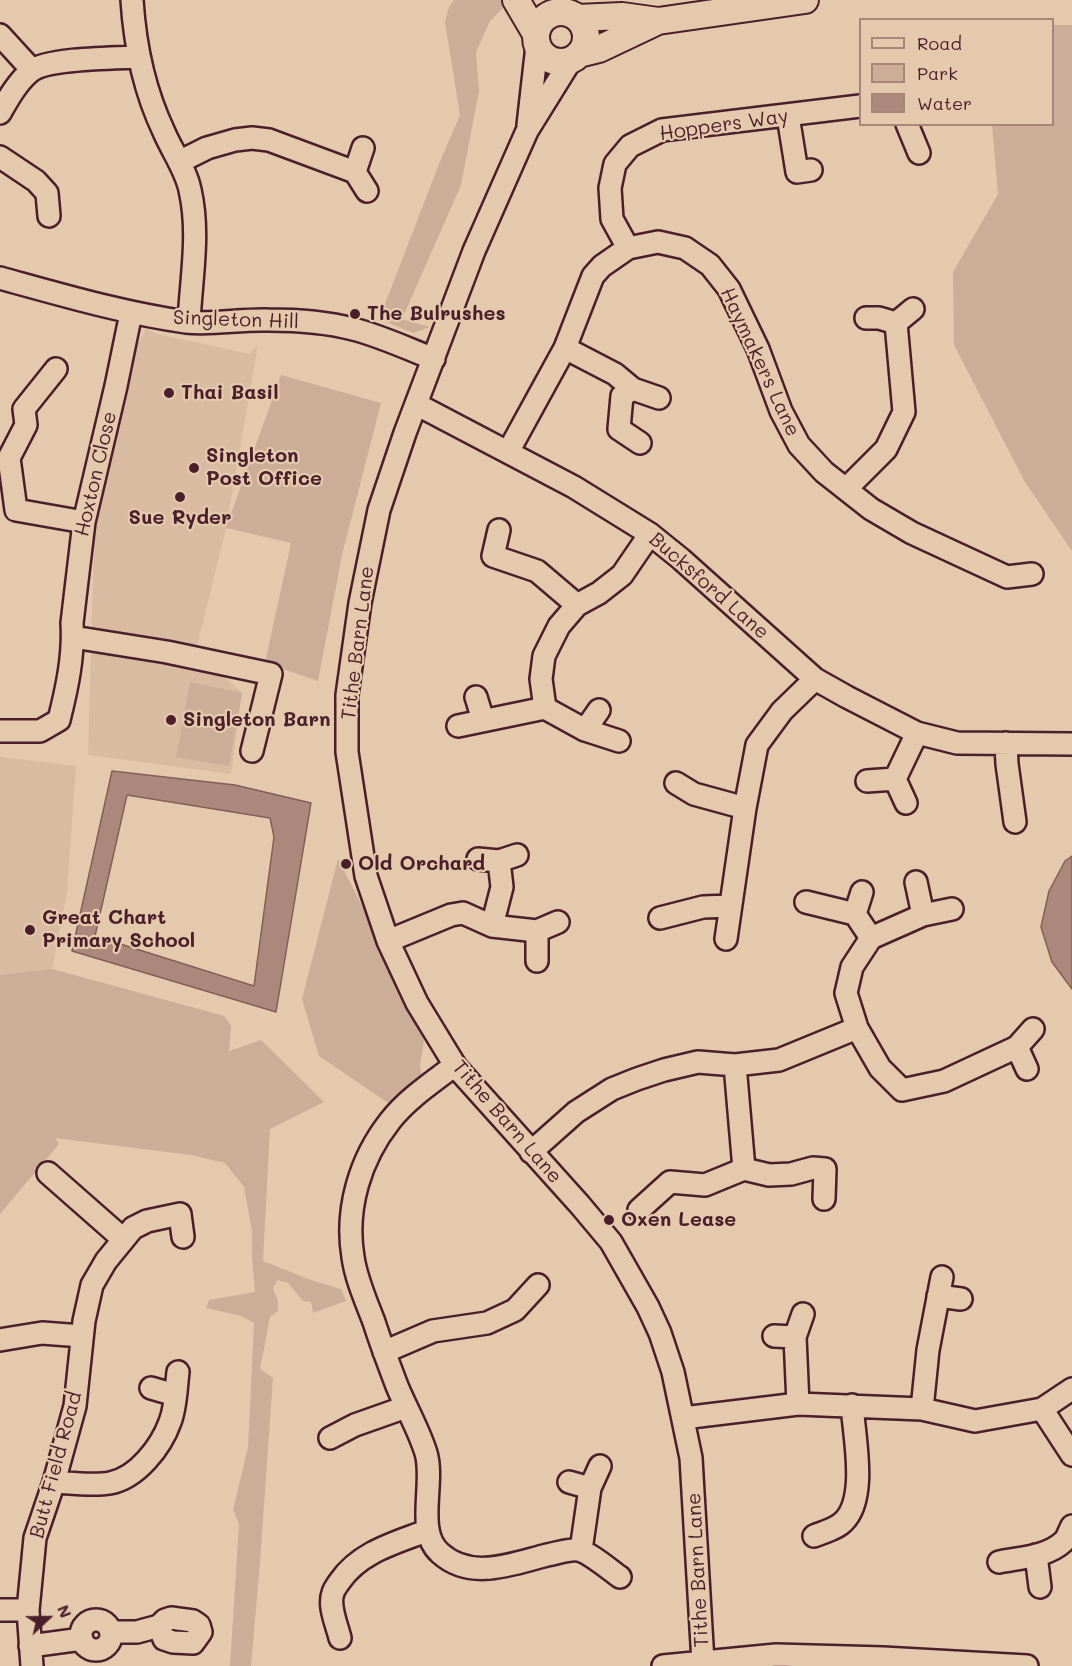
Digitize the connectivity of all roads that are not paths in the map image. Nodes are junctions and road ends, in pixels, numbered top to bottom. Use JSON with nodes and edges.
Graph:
{"nodes":[{"id":1,"x":132,"y":0,"type":"edge"},
{"id":2,"x":516,"y":0,"type":"edge"},
{"id":3,"x":805,"y":0,"type":"edge"},
{"id":4,"x":565,"y":10,"type":"edge"},
{"id":5,"x":658,"y":21,"type":"junction"},
{"id":6,"x":0,"y":34,"type":"edge"},
{"id":7,"x":536,"y":40,"type":"junction"},
{"id":8,"x":138,"y":57,"type":"junction"},
{"id":9,"x":575,"y":57,"type":"junction"},
{"id":10,"x":32,"y":70,"type":"junction"},
{"id":11,"x":859,"y":106,"type":"edge"},
{"id":12,"x":0,"y":113,"type":"edge"},
{"id":13,"x":788,"y":116,"type":"junction"},
{"id":14,"x":908,"y":126,"type":"edge"},
{"id":15,"x":527,"y":131,"type":"junction"},
{"id":16,"x":363,"y":148,"type":"dead end"},
{"id":17,"x":919,"y":153,"type":"dead end"},
{"id":18,"x":0,"y":157,"type":"edge"},
{"id":19,"x":179,"y":162,"type":"junction"},
{"id":20,"x":811,"y":170,"type":"dead end"},
{"id":21,"x":355,"y":172,"type":"junction"},
{"id":22,"x":367,"y":191,"type":"dead end"},
{"id":23,"x":49,"y":216,"type":"dead end"},
{"id":24,"x":628,"y":248,"type":"junction"},
{"id":25,"x":0,"y":278,"type":"edge"},
{"id":26,"x":913,"y":309,"type":"dead end"},
{"id":27,"x":131,"y":313,"type":"junction"},
{"id":28,"x":866,"y":318,"type":"dead end"},
{"id":29,"x":189,"y":322,"type":"junction"},
{"id":30,"x":896,"y":323,"type":"junction"},
{"id":31,"x":565,"y":348,"type":"junction"},
{"id":32,"x":434,"y":359,"type":"junction"},
{"id":33,"x":56,"y":369,"type":"dead end"},
{"id":34,"x":633,"y":389,"type":"junction"},
{"id":35,"x":659,"y":398,"type":"dead end"},
{"id":36,"x":416,"y":404,"type":"junction"},
{"id":37,"x":640,"y":443,"type":"dead end"},
{"id":38,"x":508,"y":452,"type":"junction"},
{"id":39,"x":847,"y":488,"type":"junction"},
{"id":40,"x":84,"y":522,"type":"junction"},
{"id":41,"x":499,"y":530,"type":"dead end"},
{"id":42,"x":650,"y":534,"type":"junction"},
{"id":43,"x":1032,"y":574,"type":"dead end"},
{"id":44,"x":577,"y":605,"type":"junction"},
{"id":45,"x":73,"y":637,"type":"junction"},
{"id":46,"x":815,"y":679,"type":"junction"},
{"id":47,"x":476,"y":697,"type":"dead end"},
{"id":48,"x":545,"y":708,"type":"junction"},
{"id":49,"x":598,"y":710,"type":"dead end"},
{"id":50,"x":483,"y":720,"type":"junction"},
{"id":51,"x":458,"y":726,"type":"dead end"},
{"id":52,"x":0,"y":730,"type":"edge"},
{"id":53,"x":585,"y":730,"type":"junction"},
{"id":54,"x":917,"y":733,"type":"junction"},
{"id":55,"x":619,"y":741,"type":"dead end"},
{"id":56,"x":1006,"y":743,"type":"junction"},
{"id":57,"x":1072,"y":744,"type":"edge"},
{"id":58,"x":252,"y":752,"type":"dead end"},
{"id":59,"x":895,"y":779,"type":"junction"},
{"id":60,"x":867,"y":782,"type":"dead end"},
{"id":61,"x":676,"y":783,"type":"dead end"},
{"id":62,"x":906,"y":803,"type":"dead end"},
{"id":63,"x":745,"y":808,"type":"junction"},
{"id":64,"x":1016,"y":822,"type":"dead end"},
{"id":65,"x":498,"y":858,"type":"dead end"},
{"id":66,"x":916,"y":882,"type":"dead end"},
{"id":67,"x":862,"y":892,"type":"dead end"},
{"id":68,"x":806,"y":902,"type":"dead end"},
{"id":69,"x":730,"y":906,"type":"junction"},
{"id":70,"x":952,"y":909,"type":"dead end"},
{"id":71,"x":855,"y":914,"type":"junction"},
{"id":72,"x":923,"y":915,"type":"junction"},
{"id":73,"x":660,"y":918,"type":"dead end"},
{"id":74,"x":558,"y":922,"type":"dead end"},
{"id":75,"x":492,"y":926,"type":"junction"},
{"id":76,"x":537,"y":931,"type":"junction"},
{"id":77,"x":726,"y":939,"type":"dead end"},
{"id":78,"x":871,"y":939,"type":"junction"},
{"id":79,"x":388,"y":941,"type":"junction"},
{"id":80,"x":537,"y":961,"type":"dead end"},
{"id":81,"x":858,"y":1028,"type":"junction"},
{"id":82,"x":1033,"y":1029,"type":"dead end"},
{"id":83,"x":1017,"y":1047,"type":"junction"},
{"id":84,"x":455,"y":1065,"type":"junction"},
{"id":85,"x":735,"y":1065,"type":"junction"},
{"id":86,"x":1027,"y":1069,"type":"dead end"},
{"id":87,"x":531,"y":1152,"type":"junction"},
{"id":88,"x":744,"y":1168,"type":"junction"},
{"id":89,"x":48,"y":1173,"type":"dead end"},
{"id":90,"x":824,"y":1199,"type":"dead end"},
{"id":91,"x":639,"y":1210,"type":"dead end"},
{"id":92,"x":183,"y":1237,"type":"dead end"},
{"id":93,"x":123,"y":1239,"type":"junction"},
{"id":94,"x":538,"y":1285,"type":"dead end"},
{"id":95,"x":961,"y":1299,"type":"dead end"},
{"id":96,"x":803,"y":1314,"type":"dead end"},
{"id":97,"x":82,"y":1336,"type":"junction"},
{"id":98,"x":774,"y":1336,"type":"dead end"},
{"id":99,"x":795,"y":1337,"type":"junction"},
{"id":100,"x":0,"y":1340,"type":"edge"},
{"id":101,"x":384,"y":1352,"type":"junction"},
{"id":102,"x":178,"y":1372,"type":"dead end"},
{"id":103,"x":151,"y":1388,"type":"dead end"},
{"id":104,"x":1072,"y":1389,"type":"edge"},
{"id":105,"x":175,"y":1395,"type":"junction"},
{"id":106,"x":798,"y":1404,"type":"junction"},
{"id":107,"x":852,"y":1405,"type":"junction"},
{"id":108,"x":406,"y":1407,"type":"junction"},
{"id":109,"x":922,"y":1409,"type":"junction"},
{"id":110,"x":1042,"y":1409,"type":"junction"},
{"id":111,"x":683,"y":1418,"type":"junction"},
{"id":112,"x":330,"y":1438,"type":"dead end"},
{"id":113,"x":1072,"y":1455,"type":"edge"},
{"id":114,"x":600,"y":1466,"type":"dead end"},
{"id":115,"x":54,"y":1482,"type":"junction"},
{"id":116,"x":569,"y":1482,"type":"dead end"},
{"id":117,"x":590,"y":1488,"type":"junction"},
{"id":118,"x":1072,"y":1526,"type":"edge"},
{"id":119,"x":426,"y":1531,"type":"junction"},
{"id":120,"x":814,"y":1536,"type":"dead end"},
{"id":121,"x":581,"y":1550,"type":"junction"},
{"id":122,"x":1036,"y":1555,"type":"junction"},
{"id":123,"x":999,"y":1562,"type":"dead end"},
{"id":124,"x":620,"y":1577,"type":"dead end"},
{"id":125,"x":1040,"y":1587,"type":"dead end"},
{"id":126,"x":0,"y":1610,"type":"edge"},
{"id":127,"x":28,"y":1610,"type":"junction"},
{"id":128,"x":159,"y":1626,"type":"dead end"},
{"id":129,"x":340,"y":1638,"type":"dead end"},
{"id":130,"x":31,"y":1656,"type":"edge"},
{"id":131,"x":703,"y":1662,"type":"junction"},
{"id":132,"x":663,"y":1666,"type":"edge"},
{"id":133,"x":1027,"y":1666,"type":"edge"}],
"edges":[{"from":1,"to":8,"type":"street"},
{"from":2,"to":7,"type":"main road"},
{"from":3,"to":5,"type":"main road"},
{"from":4,"to":5,"type":"main road"},
{"from":4,"to":7,"type":"main road"},
{"from":4,"to":9,"type":"main road"},
{"from":5,"to":9,"type":"main road"},
{"from":6,"to":10,"type":"street"},
{"from":7,"to":9,"type":"main road"},
{"from":7,"to":15,"type":"street","name":"Tithe Barn Lane"},
{"from":8,"to":10,"type":"street"},
{"from":8,"to":19,"type":"street"},
{"from":9,"to":15,"type":"street","name":"Tithe Barn Lane"},
{"from":10,"to":12,"type":"street"},
{"from":11,"to":13,"type":"street","name":"Hoppers Way"},
{"from":13,"to":20,"type":"street"},
{"from":13,"to":24,"type":"street","name":"Hoppers Way"},
{"from":14,"to":17,"type":"street"},
{"from":15,"to":32,"type":"street","name":"Tithe Barn Lane"},
{"from":16,"to":21,"type":"street"},
{"from":18,"to":23,"type":"street"},
{"from":19,"to":21,"type":"street"},
{"from":19,"to":29,"type":"street"},
{"from":21,"to":22,"type":"street"},
{"from":24,"to":31,"type":"street","name":"Haymakers Lane"},
{"from":24,"to":39,"type":"street","name":"Haymakers Lane"},
{"from":25,"to":27,"type":"street","name":"Singleton Hill"},
{"from":26,"to":30,"type":"street"},
{"from":27,"to":29,"type":"street","name":"Singleton Hill"},
{"from":27,"to":40,"type":"street","name":"Hoxton Close"},
{"from":28,"to":30,"type":"street"},
{"from":29,"to":32,"type":"street","name":"Singleton Hill"},
{"from":30,"to":39,"type":"street"},
{"from":31,"to":34,"type":"street"},
{"from":31,"to":38,"type":"street","name":"Haymakers Lane"},
{"from":32,"to":36,"type":"street","name":"Tithe Barn Lane"},
{"from":33,"to":40,"type":"street"},
{"from":34,"to":35,"type":"street"},
{"from":34,"to":37,"type":"street"},
{"from":36,"to":38,"type":"street","name":"Bucksford Lane"},
{"from":36,"to":79,"type":"street","name":"Tithe Barn Lane"},
{"from":38,"to":42,"type":"street","name":"Bucksford Lane"},
{"from":39,"to":43,"type":"street","name":"Haymakers Lane"},
{"from":40,"to":45,"type":"street","name":"Hoxton Close"},
{"from":41,"to":44,"type":"street"},
{"from":42,"to":44,"type":"street"},
{"from":42,"to":46,"type":"street","name":"Bucksford Lane"},
{"from":44,"to":48,"type":"street"},
{"from":45,"to":52,"type":"street","name":"Hoxton Close"},
{"from":45,"to":58,"type":"street"},
{"from":46,"to":54,"type":"street","name":"Bucksford Lane"},
{"from":46,"to":63,"type":"street"},
{"from":47,"to":50,"type":"street"},
{"from":48,"to":50,"type":"street"},
{"from":48,"to":53,"type":"street"},
{"from":49,"to":53,"type":"street"},
{"from":50,"to":51,"type":"street"},
{"from":53,"to":55,"type":"street"},
{"from":54,"to":56,"type":"street","name":"Bucksford Lane"},
{"from":54,"to":59,"type":"street"},
{"from":56,"to":57,"type":"street","name":"Bucksford Lane"},
{"from":56,"to":64,"type":"street"},
{"from":59,"to":60,"type":"street"},
{"from":59,"to":62,"type":"street"},
{"from":61,"to":63,"type":"street"},
{"from":63,"to":69,"type":"street"},
{"from":65,"to":75,"type":"street"},
{"from":66,"to":72,"type":"street"},
{"from":67,"to":71,"type":"street"},
{"from":68,"to":71,"type":"street"},
{"from":69,"to":73,"type":"street"},
{"from":69,"to":77,"type":"street"},
{"from":70,"to":72,"type":"street"},
{"from":71,"to":78,"type":"street"},
{"from":72,"to":78,"type":"street"},
{"from":74,"to":76,"type":"street"},
{"from":75,"to":76,"type":"street"},
{"from":75,"to":79,"type":"street"},
{"from":76,"to":80,"type":"street"},
{"from":78,"to":81,"type":"street"},
{"from":79,"to":84,"type":"street","name":"Tithe Barn Lane"},
{"from":81,"to":83,"type":"street"},
{"from":81,"to":85,"type":"street"},
{"from":82,"to":83,"type":"street"},
{"from":83,"to":86,"type":"street"},
{"from":84,"to":87,"type":"street","name":"Tithe Barn Lane"},
{"from":84,"to":101,"type":"street"},
{"from":85,"to":87,"type":"street"},
{"from":85,"to":88,"type":"street"},
{"from":87,"to":111,"type":"street","name":"Tithe Barn Lane"},
{"from":88,"to":90,"type":"street"},
{"from":88,"to":91,"type":"street"},
{"from":89,"to":93,"type":"street"},
{"from":92,"to":93,"type":"street","name":"Butt Field Road"},
{"from":93,"to":97,"type":"street","name":"Butt Field Road"},
{"from":94,"to":101,"type":"street"},
{"from":95,"to":109,"type":"street"},
{"from":96,"to":99,"type":"street"},
{"from":97,"to":100,"type":"street"},
{"from":97,"to":115,"type":"street","name":"Butt Field Road"},
{"from":98,"to":99,"type":"street"},
{"from":99,"to":106,"type":"street"},
{"from":101,"to":108,"type":"street"},
{"from":102,"to":105,"type":"street"},
{"from":103,"to":105,"type":"street"},
{"from":104,"to":110,"type":"street"},
{"from":105,"to":115,"type":"street"},
{"from":106,"to":107,"type":"street"},
{"from":106,"to":111,"type":"street"},
{"from":107,"to":109,"type":"street"},
{"from":107,"to":120,"type":"street"},
{"from":108,"to":112,"type":"street"},
{"from":108,"to":119,"type":"street"},
{"from":109,"to":110,"type":"street"},
{"from":110,"to":113,"type":"street"},
{"from":111,"to":131,"type":"street","name":"Tithe Barn Lane"},
{"from":114,"to":117,"type":"street"},
{"from":115,"to":127,"type":"street","name":"Butt Field Road"},
{"from":116,"to":117,"type":"street"},
{"from":117,"to":121,"type":"street"},
{"from":118,"to":122,"type":"street"},
{"from":119,"to":121,"type":"street"},
{"from":119,"to":129,"type":"street"},
{"from":121,"to":124,"type":"street"},
{"from":122,"to":123,"type":"street"},
{"from":122,"to":125,"type":"street"},
{"from":126,"to":127,"type":"street"},
{"from":127,"to":130,"type":"street","name":"Butt Field Road"},
{"from":128,"to":130,"type":"street"},
{"from":131,"to":132,"type":"street"},
{"from":131,"to":133,"type":"street"}]}
